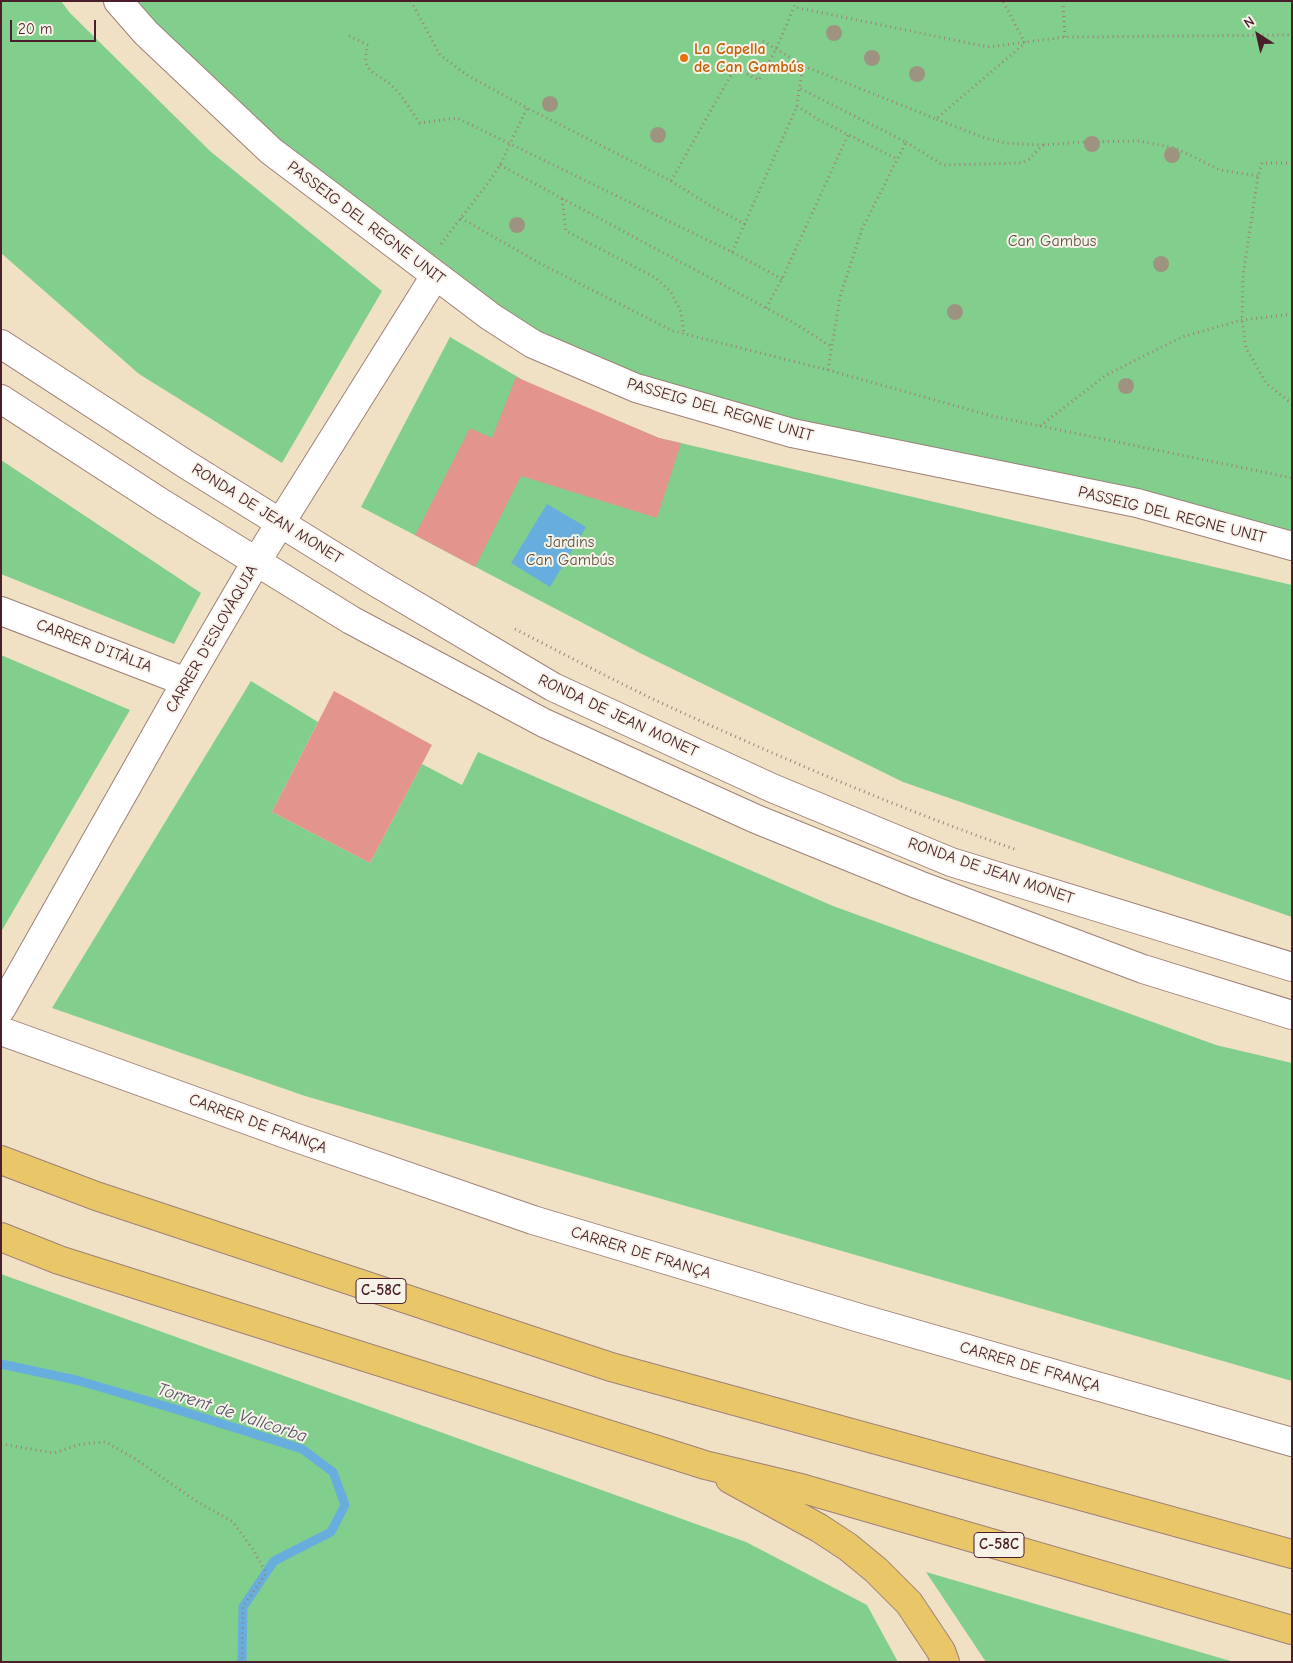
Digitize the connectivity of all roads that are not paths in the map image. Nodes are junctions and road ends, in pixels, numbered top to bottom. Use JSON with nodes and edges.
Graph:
{"nodes":[{"id":1,"x":118,"y":1,"type":"edge"},
{"id":2,"x":435,"y":276,"type":"junction"},
{"id":3,"x":1,"y":344,"type":"edge"},
{"id":4,"x":1,"y":399,"type":"edge"},
{"id":5,"x":280,"y":522,"type":"junction"},
{"id":6,"x":1292,"y":546,"type":"edge"},
{"id":7,"x":256,"y":562,"type":"junction"},
{"id":8,"x":1,"y":611,"type":"edge"},
{"id":9,"x":186,"y":682,"type":"junction"},
{"id":10,"x":1292,"y":967,"type":"edge"},
{"id":11,"x":1,"y":1009,"type":"edge"},
{"id":12,"x":1292,"y":1015,"type":"edge"},
{"id":13,"x":1,"y":1032,"type":"edge"},
{"id":14,"x":1,"y":1160,"type":"edge"},
{"id":15,"x":1,"y":1237,"type":"edge"},
{"id":16,"x":1292,"y":1442,"type":"edge"},
{"id":17,"x":705,"y":1465,"type":"junction"},
{"id":18,"x":1292,"y":1554,"type":"edge"},
{"id":19,"x":1292,"y":1630,"type":"edge"},
{"id":20,"x":945,"y":1662,"type":"edge"}],
"edges":[{"from":1,"to":2,"type":"street","name":"PASSEIG DEL REGNE UNIT"},
{"from":2,"to":5,"type":"street","name":"CARRER D'ESLOVÀQUIA"},
{"from":2,"to":6,"type":"street","name":"PASSEIG DEL REGNE UNIT"},
{"from":3,"to":5,"type":"street","name":"RONDA DE JEAN MONET"},
{"from":4,"to":7,"type":"street"},
{"from":5,"to":7,"type":"street","name":"CARRER D'ESLOVÀQUIA"},
{"from":5,"to":10,"type":"street","name":"RONDA DE JEAN MONET"},
{"from":7,"to":9,"type":"street","name":"CARRER D'ESLOVÀQUIA"},
{"from":7,"to":12,"type":"street"},
{"from":8,"to":9,"type":"street","name":"CARRER D'ITÀLIA"},
{"from":9,"to":11,"type":"street","name":"CARRER D'ESLOVÀQUIA"},
{"from":13,"to":16,"type":"street","name":"CARRER DE FRANÇA"},
{"from":14,"to":18,"type":"highway","number":"C-58C"},
{"from":15,"to":17,"type":"highway","number":"C-58C"},
{"from":17,"to":19,"type":"highway","number":"C-58C"},
{"from":17,"to":20,"type":"highway"}]}
